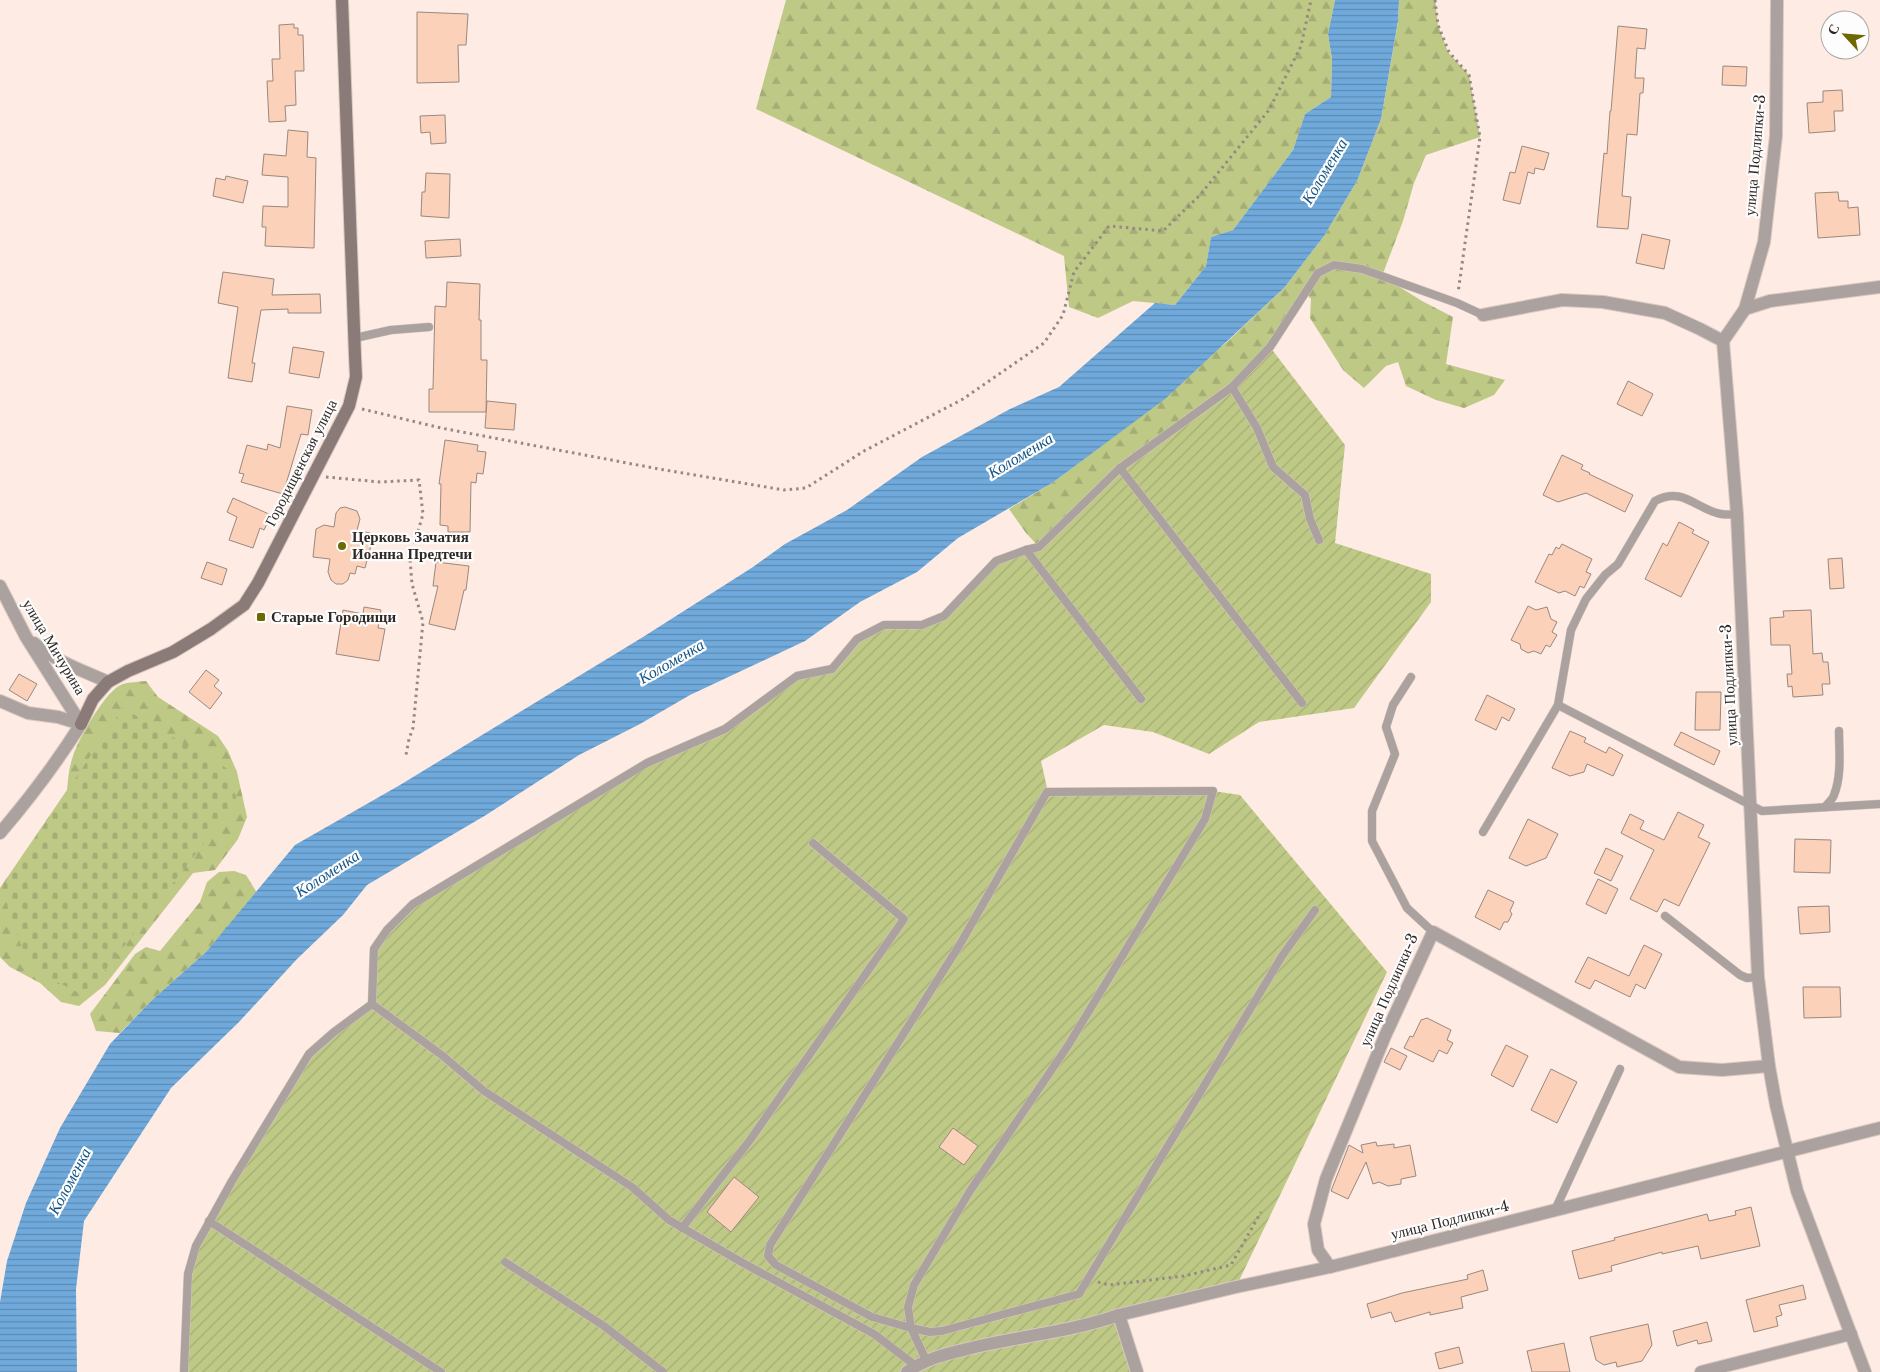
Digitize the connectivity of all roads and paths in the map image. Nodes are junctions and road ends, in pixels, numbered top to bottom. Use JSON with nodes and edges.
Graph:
{"nodes":[{"id":1,"x":342,"y":0,"type":"edge"},
{"id":2,"x":1311,"y":0,"type":"edge"},
{"id":3,"x":1435,"y":0,"type":"edge"},
{"id":4,"x":1777,"y":0,"type":"edge"},
{"id":5,"x":1880,"y":287,"type":"edge"},
{"id":6,"x":1457,"y":303,"type":"junction"},
{"id":7,"x":1745,"y":309,"type":"junction"},
{"id":8,"x":1483,"y":315,"type":"joint"},
{"id":9,"x":430,"y":327,"type":"dead end"},
{"id":10,"x":355,"y":338,"type":"junction"},
{"id":11,"x":1722,"y":341,"type":"junction"},
{"id":12,"x":1232,"y":387,"type":"junction"},
{"id":13,"x":350,"y":406,"type":"junction"},
{"id":14,"x":1120,"y":468,"type":"junction"},
{"id":15,"x":313,"y":477,"type":"junction"},
{"id":16,"x":1737,"y":514,"type":"junction"},
{"id":17,"x":1319,"y":540,"type":"dead end"},
{"id":18,"x":1026,"y":550,"type":"junction"},
{"id":19,"x":0,"y":586,"type":"edge"},
{"id":20,"x":26,"y":637,"type":"junction"},
{"id":21,"x":1411,"y":677,"type":"dead end"},
{"id":22,"x":108,"y":682,"type":"junction"},
{"id":23,"x":1141,"y":699,"type":"dead end"},
{"id":24,"x":0,"y":701,"type":"edge"},
{"id":25,"x":1302,"y":703,"type":"dead end"},
{"id":26,"x":1558,"y":705,"type":"junction"},
{"id":27,"x":81,"y":724,"type":"junction"},
{"id":28,"x":1839,"y":731,"type":"dead end"},
{"id":29,"x":406,"y":755,"type":"dead end"},
{"id":30,"x":1880,"y":804,"type":"edge"},
{"id":31,"x":1750,"y":806,"type":"junction"},
{"id":32,"x":1825,"y":807,"type":"junction"},
{"id":33,"x":1483,"y":832,"type":"dead end"},
{"id":34,"x":0,"y":833,"type":"edge"},
{"id":35,"x":813,"y":843,"type":"dead end"},
{"id":36,"x":1315,"y":910,"type":"dead end"},
{"id":37,"x":1665,"y":916,"type":"dead end"},
{"id":38,"x":1433,"y":932,"type":"junction"},
{"id":39,"x":1758,"y":977,"type":"junction"},
{"id":40,"x":372,"y":1004,"type":"junction"},
{"id":41,"x":1769,"y":1066,"type":"junction"},
{"id":42,"x":1620,"y":1069,"type":"dead end"},
{"id":43,"x":1880,"y":1128,"type":"edge"},
{"id":44,"x":1788,"y":1150,"type":"junction"},
{"id":45,"x":1555,"y":1210,"type":"junction"},
{"id":46,"x":1260,"y":1212,"type":"dead end"},
{"id":47,"x":209,"y":1221,"type":"junction"},
{"id":48,"x":682,"y":1228,"type":"junction"},
{"id":49,"x":505,"y":1262,"type":"dead end"},
{"id":50,"x":1330,"y":1267,"type":"junction"},
{"id":51,"x":1088,"y":1279,"type":"junction"},
{"id":52,"x":1119,"y":1316,"type":"junction"},
{"id":53,"x":911,"y":1328,"type":"junction"},
{"id":54,"x":1851,"y":1334,"type":"junction"},
{"id":55,"x":916,"y":1366,"type":"edge"},
{"id":56,"x":184,"y":1372,"type":"edge"},
{"id":57,"x":441,"y":1372,"type":"edge"},
{"id":58,"x":663,"y":1372,"type":"edge"},
{"id":59,"x":1137,"y":1372,"type":"edge"},
{"id":60,"x":1700,"y":1372,"type":"edge"},
{"id":61,"x":1865,"y":1372,"type":"edge"}],
"edges":[{"from":1,"to":10,"type":"street","name":"Городищенская улица"},
{"from":2,"to":13,"type":"path"},
{"from":3,"to":6,"type":"path"},
{"from":4,"to":7,"type":"street","name":"улица Подлипки-3"},
{"from":5,"to":7,"type":"street"},
{"from":6,"to":8,"type":"lane"},
{"from":6,"to":12,"type":"lane"},
{"from":7,"to":11,"type":"street","name":"улица Подлипки-3"},
{"from":8,"to":11,"type":"street"},
{"from":9,"to":10,"type":"lane"},
{"from":10,"to":13,"type":"street","name":"Городищенская улица"},
{"from":11,"to":16,"type":"street","name":"улица Подлипки-3"},
{"from":12,"to":14,"type":"lane"},
{"from":12,"to":17,"type":"lane"},
{"from":13,"to":15,"type":"street","name":"Городищенская улица"},
{"from":14,"to":18,"type":"lane"},
{"from":14,"to":25,"type":"lane"},
{"from":15,"to":22,"type":"street","name":"Городищенская улица"},
{"from":15,"to":29,"type":"path"},
{"from":16,"to":26,"type":"lane"},
{"from":16,"to":31,"type":"street","name":"улица Подлипки-3"},
{"from":18,"to":23,"type":"lane"},
{"from":18,"to":40,"type":"lane"},
{"from":19,"to":20,"type":"street","name":"улица Мичурина"},
{"from":20,"to":22,"type":"street"},
{"from":20,"to":27,"type":"street","name":"улица Мичурина"},
{"from":21,"to":38,"type":"lane"},
{"from":22,"to":27,"type":"street","name":"Городищенская улица"},
{"from":24,"to":27,"type":"street"},
{"from":26,"to":31,"type":"lane"},
{"from":26,"to":33,"type":"lane"},
{"from":27,"to":34,"type":"street"},
{"from":28,"to":32,"type":"lane"},
{"from":30,"to":32,"type":"lane"},
{"from":31,"to":32,"type":"lane"},
{"from":31,"to":39,"type":"street","name":"улица Подлипки-3"},
{"from":35,"to":48,"type":"lane"},
{"from":36,"to":51,"type":"lane"},
{"from":37,"to":39,"type":"lane"},
{"from":38,"to":41,"type":"street","name":"улица Подлипки-3"},
{"from":38,"to":50,"type":"street","name":"улица Подлипки-3"},
{"from":39,"to":41,"type":"street","name":"улица Подлипки-3"},
{"from":40,"to":47,"type":"lane"},
{"from":40,"to":48,"type":"lane"},
{"from":41,"to":44,"type":"street","name":"улица Подлипки-3"},
{"from":42,"to":45,"type":"lane"},
{"from":43,"to":44,"type":"street","name":"улица Подлипки-4"},
{"from":44,"to":45,"type":"street","name":"улица Подлипки-4"},
{"from":44,"to":54,"type":"street"},
{"from":45,"to":50,"type":"street","name":"улица Подлипки-4"},
{"from":46,"to":51,"type":"path"},
{"from":47,"to":56,"type":"lane"},
{"from":47,"to":57,"type":"lane"},
{"from":48,"to":55,"type":"lane"},
{"from":49,"to":58,"type":"lane"},
{"from":50,"to":52,"type":"street","name":"улица Подлипки-4"},
{"from":51,"to":53,"type":"lane"},
{"from":52,"to":55,"type":"street","name":"улица Подлипки-4"},
{"from":52,"to":59,"type":"street"},
{"from":53,"to":53,"type":"lane"},
{"from":53,"to":55,"type":"lane"},
{"from":54,"to":60,"type":"street"},
{"from":54,"to":61,"type":"street"}]}
